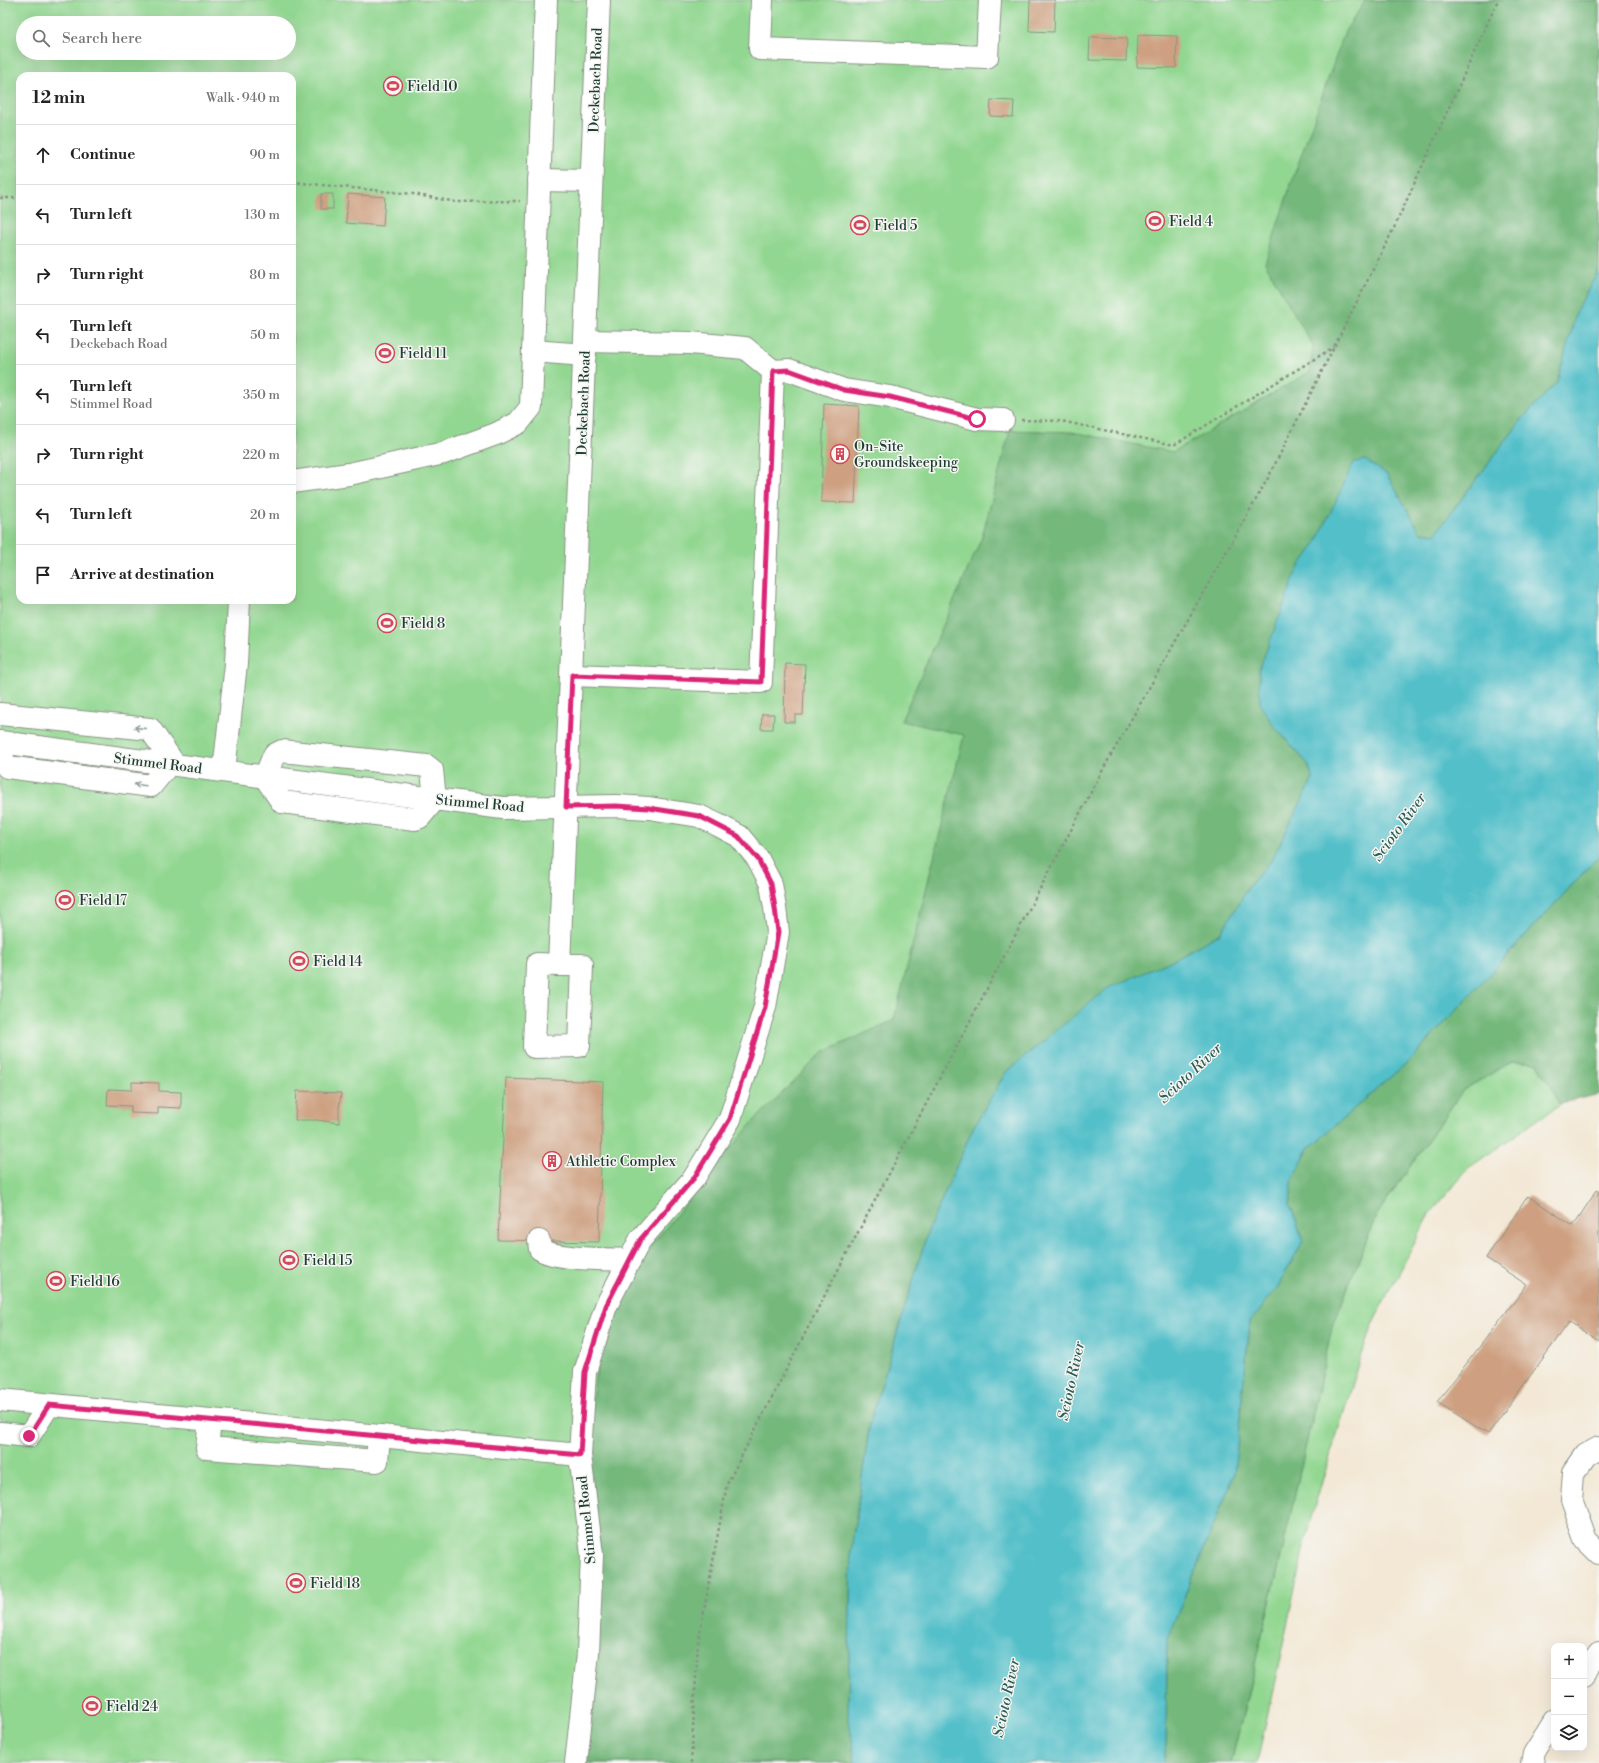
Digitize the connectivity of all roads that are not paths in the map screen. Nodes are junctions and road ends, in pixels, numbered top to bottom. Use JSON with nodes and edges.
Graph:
{"nodes":[{"id":1,"x":546,"y":0,"type":"edge"},
{"id":2,"x":598,"y":0,"type":"edge"},
{"id":3,"x":762,"y":0,"type":"edge"},
{"id":4,"x":990,"y":0,"type":"edge"},
{"id":5,"x":539,"y":180,"type":"junction"},
{"id":6,"x":591,"y":181,"type":"junction"},
{"id":7,"x":585,"y":348,"type":"junction"},
{"id":8,"x":533,"y":351,"type":"junction"},
{"id":9,"x":773,"y":371,"type":"junction"},
{"id":10,"x":1003,"y":420,"type":"road end"},
{"id":11,"x":296,"y":481,"type":"edge"},
{"id":12,"x":239,"y":604,"type":"edge"},
{"id":13,"x":572,"y":675,"type":"junction"},
{"id":14,"x":0,"y":714,"type":"edge"},
{"id":15,"x":0,"y":742,"type":"edge"},
{"id":16,"x":0,"y":753,"type":"edge"},
{"id":17,"x":172,"y":764,"type":"junction"},
{"id":18,"x":224,"y":771,"type":"junction"},
{"id":19,"x":265,"y":777,"type":"junction"},
{"id":20,"x":435,"y":799,"type":"junction"},
{"id":21,"x":566,"y":807,"type":"junction"},
{"id":22,"x":559,"y":965,"type":"dead end"},
{"id":23,"x":539,"y":1241,"type":"dead end"},
{"id":24,"x":630,"y":1260,"type":"junction"},
{"id":25,"x":0,"y":1400,"type":"edge"},
{"id":26,"x":49,"y":1405,"type":"junction"},
{"id":27,"x":0,"y":1433,"type":"edge"},
{"id":28,"x":1599,"y":1448,"type":"edge"},
{"id":29,"x":580,"y":1455,"type":"junction"},
{"id":30,"x":1599,"y":1553,"type":"edge"},
{"id":31,"x":1599,"y":1653,"type":"edge"},
{"id":32,"x":1587,"y":1671,"type":"edge"},
{"id":33,"x":1551,"y":1727,"type":"edge"},
{"id":34,"x":576,"y":1763,"type":"edge"},
{"id":35,"x":1532,"y":1763,"type":"edge"}],
"edges":[{"from":1,"to":5,"type":"street"},
{"from":2,"to":6,"type":"street","name":"Deckebach Road"},
{"from":3,"to":4,"type":"street"},
{"from":5,"to":6,"type":"street"},
{"from":5,"to":8,"type":"street"},
{"from":6,"to":7,"type":"street","name":"Deckebach Road"},
{"from":7,"to":8,"type":"street"},
{"from":7,"to":9,"type":"street"},
{"from":7,"to":13,"type":"street","name":"Deckebach Road"},
{"from":8,"to":11,"type":"street"},
{"from":9,"to":10,"type":"street"},
{"from":9,"to":13,"type":"street"},
{"from":12,"to":18,"type":"street"},
{"from":13,"to":21,"type":"street","name":"Deckebach Road"},
{"from":17,"to":14,"type":"street","one_way":true},
{"from":15,"to":17,"type":"street","name":"Stimmel Road"},
{"from":17,"to":16,"type":"street","one_way":true},
{"from":17,"to":18,"type":"street","name":"Stimmel Road"},
{"from":18,"to":19,"type":"street","name":"Stimmel Road"},
{"from":19,"to":20,"type":"street","name":"Stimmel Road"},
{"from":19,"to":20,"type":"street"},
{"from":20,"to":21,"type":"street","name":"Stimmel Road"},
{"from":21,"to":22,"type":"street","name":"Deckebach Road"},
{"from":21,"to":24,"type":"street","name":"Stimmel Road"},
{"from":23,"to":24,"type":"street"},
{"from":24,"to":29,"type":"street","name":"Stimmel Road"},
{"from":25,"to":26,"type":"street"},
{"from":26,"to":27,"type":"street"},
{"from":26,"to":29,"type":"street"},
{"from":28,"to":30,"type":"street"},
{"from":29,"to":34,"type":"street","name":"Stimmel Road"},
{"from":31,"to":32,"type":"street"},
{"from":33,"to":35,"type":"street"}]}
